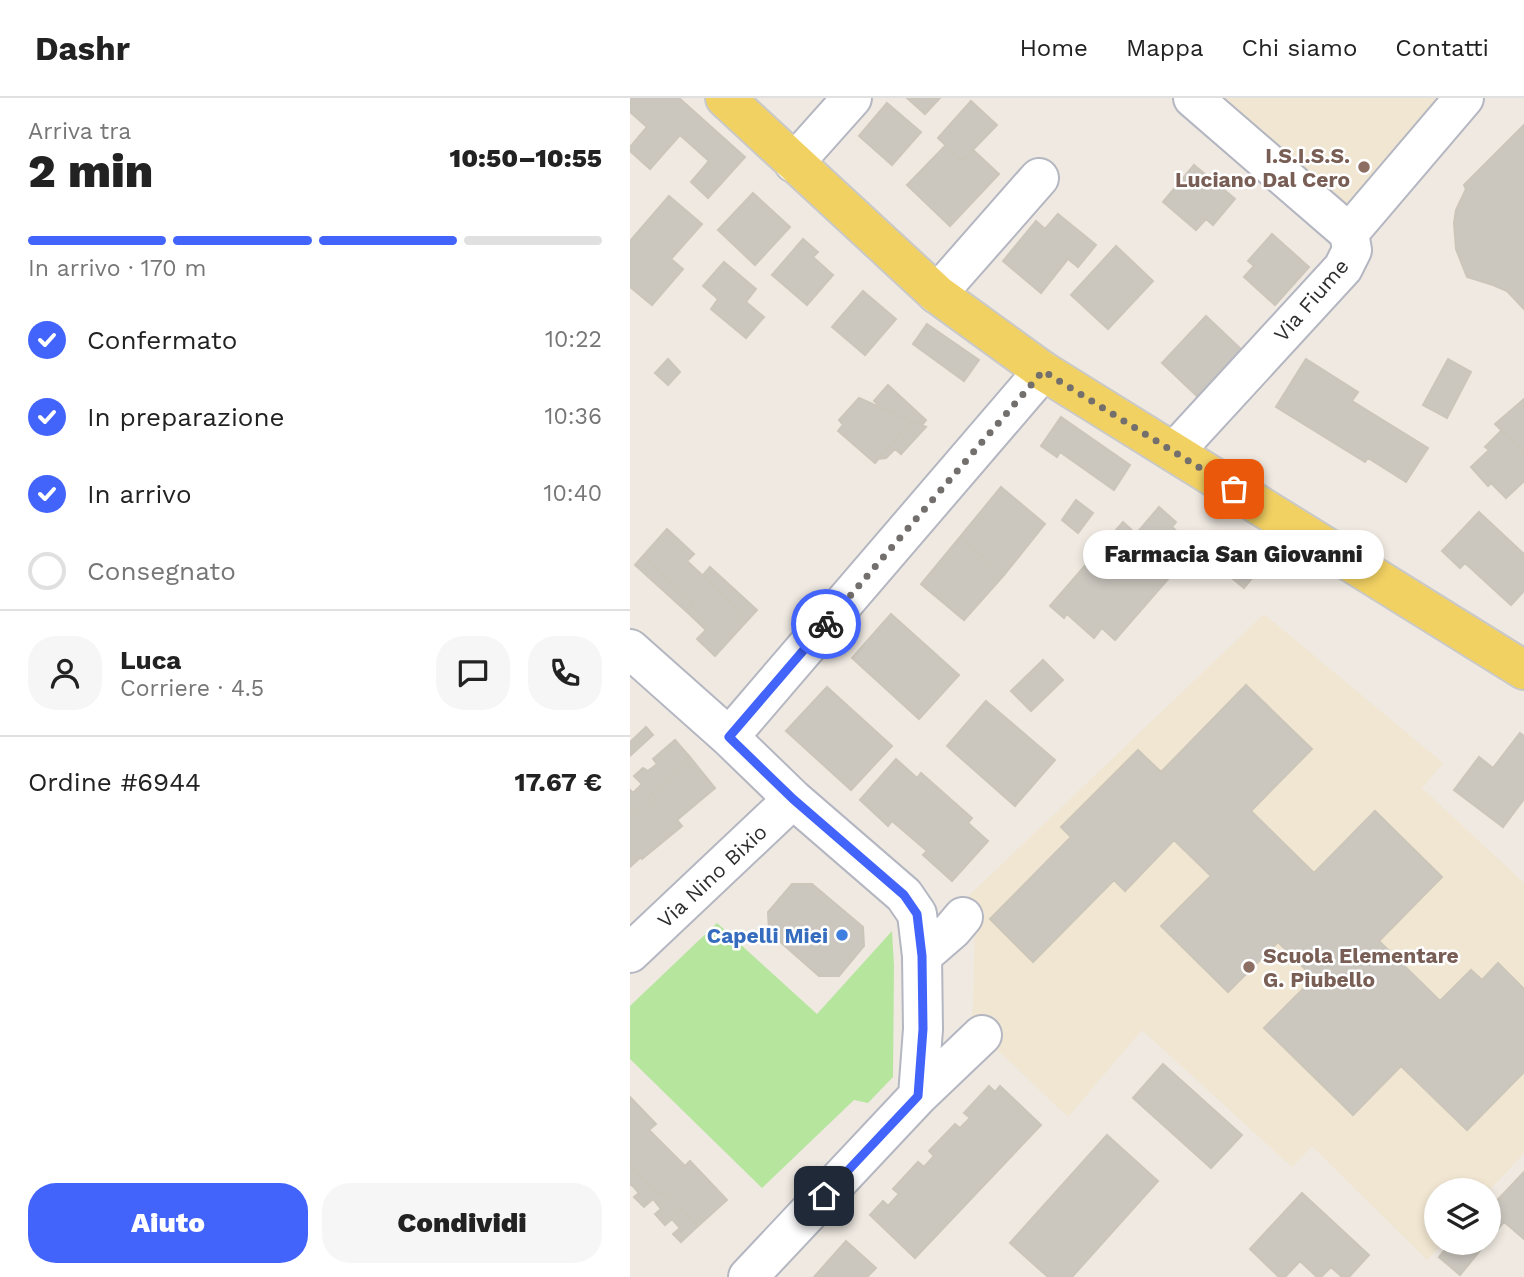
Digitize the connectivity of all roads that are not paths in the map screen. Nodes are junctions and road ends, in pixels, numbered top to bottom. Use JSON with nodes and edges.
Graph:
{"nodes":[{"id":1,"x":725,"y":98,"type":"edge"},
{"id":2,"x":852,"y":98,"type":"edge"},
{"id":3,"x":1193,"y":98,"type":"edge"},
{"id":4,"x":1464,"y":98,"type":"edge"},
{"id":5,"x":794,"y":163,"type":"junction"},
{"id":6,"x":1039,"y":178,"type":"dead end"},
{"id":7,"x":1349,"y":233,"type":"junction"},
{"id":8,"x":937,"y":293,"type":"junction"},
{"id":9,"x":1043,"y":371,"type":"junction"},
{"id":10,"x":1174,"y":452,"type":"junction"},
{"id":11,"x":630,"y":649,"type":"edge"},
{"id":12,"x":1524,"y":670,"type":"edge"},
{"id":13,"x":729,"y":737,"type":"junction"},
{"id":14,"x":793,"y":799,"type":"junction"},
{"id":15,"x":963,"y":918,"type":"dead end"},
{"id":16,"x":630,"y":953,"type":"edge"},
{"id":17,"x":922,"y":956,"type":"junction"},
{"id":18,"x":982,"y":1035,"type":"dead end"},
{"id":19,"x":918,"y":1096,"type":"junction"},
{"id":20,"x":748,"y":1277,"type":"edge"}],
"edges":[{"from":1,"to":5,"type":"main road"},
{"from":2,"to":5,"type":"street"},
{"from":3,"to":7,"type":"street","name":"Via Fiume"},
{"from":4,"to":7,"type":"street"},
{"from":5,"to":8,"type":"main road"},
{"from":6,"to":8,"type":"street"},
{"from":7,"to":10,"type":"street","name":"Via Fiume"},
{"from":8,"to":9,"type":"main road"},
{"from":9,"to":10,"type":"main road"},
{"from":9,"to":13,"type":"street"},
{"from":10,"to":12,"type":"main road"},
{"from":11,"to":13,"type":"street"},
{"from":13,"to":14,"type":"street"},
{"from":14,"to":16,"type":"street","name":"Via Nino Bixio"},
{"from":14,"to":17,"type":"street"},
{"from":15,"to":17,"type":"street"},
{"from":17,"to":19,"type":"street"},
{"from":18,"to":19,"type":"street"},
{"from":19,"to":20,"type":"street"}]}
